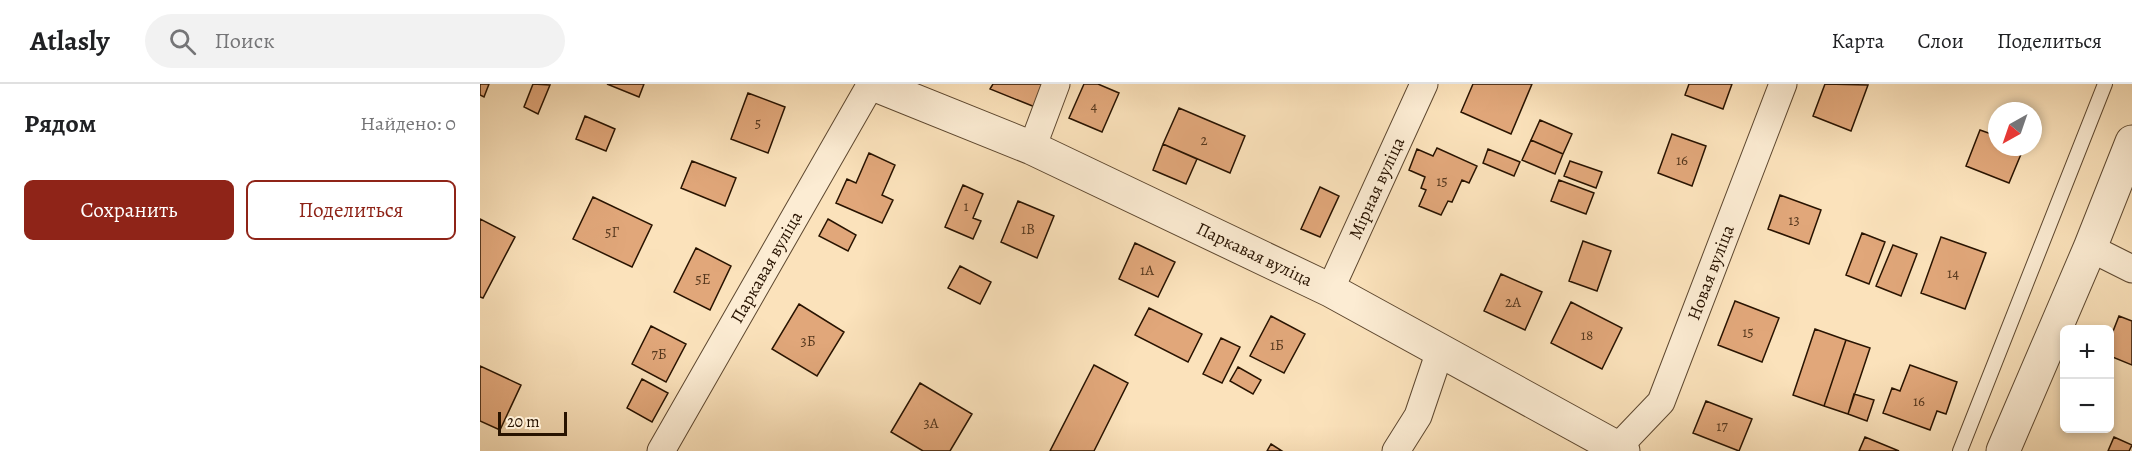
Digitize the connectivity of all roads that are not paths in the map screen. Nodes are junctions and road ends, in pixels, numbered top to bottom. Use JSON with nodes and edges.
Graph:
{"nodes":[{"id":1,"x":872,"y":84,"type":"edge"},
{"id":2,"x":1056,"y":84,"type":"edge"},
{"id":3,"x":1424,"y":84,"type":"edge"},
{"id":4,"x":1783,"y":84,"type":"edge"},
{"id":5,"x":2105,"y":84,"type":"edge"},
{"id":6,"x":2132,"y":142,"type":"edge"},
{"id":7,"x":1032,"y":148,"type":"junction"},
{"id":8,"x":2090,"y":248,"type":"junction"},
{"id":9,"x":2132,"y":269,"type":"edge"},
{"id":10,"x":1330,"y":290,"type":"junction"},
{"id":11,"x":1440,"y":351,"type":"junction"},
{"id":12,"x":1621,"y":449,"type":"edge"},
{"id":13,"x":661,"y":451,"type":"edge"},
{"id":14,"x":1396,"y":451,"type":"edge"},
{"id":15,"x":1960,"y":451,"type":"edge"},
{"id":16,"x":2003,"y":451,"type":"edge"}],
"edges":[{"from":1,"to":7,"type":"street","name":"Паркавая вуліца"},
{"from":1,"to":13,"type":"street","name":"Паркавая вуліца"},
{"from":2,"to":7,"type":"street"},
{"from":3,"to":10,"type":"street","name":"Мірная вуліца"},
{"from":4,"to":12,"type":"street","name":"Новая вуліца"},
{"from":5,"to":15,"type":"lane"},
{"from":6,"to":8,"type":"street"},
{"from":7,"to":10,"type":"street","name":"Паркавая вуліца"},
{"from":8,"to":9,"type":"street"},
{"from":8,"to":16,"type":"street"},
{"from":10,"to":11,"type":"street","name":"Паркавая вуліца"},
{"from":11,"to":12,"type":"street","name":"Паркавая вуліца"},
{"from":11,"to":14,"type":"street"}]}
